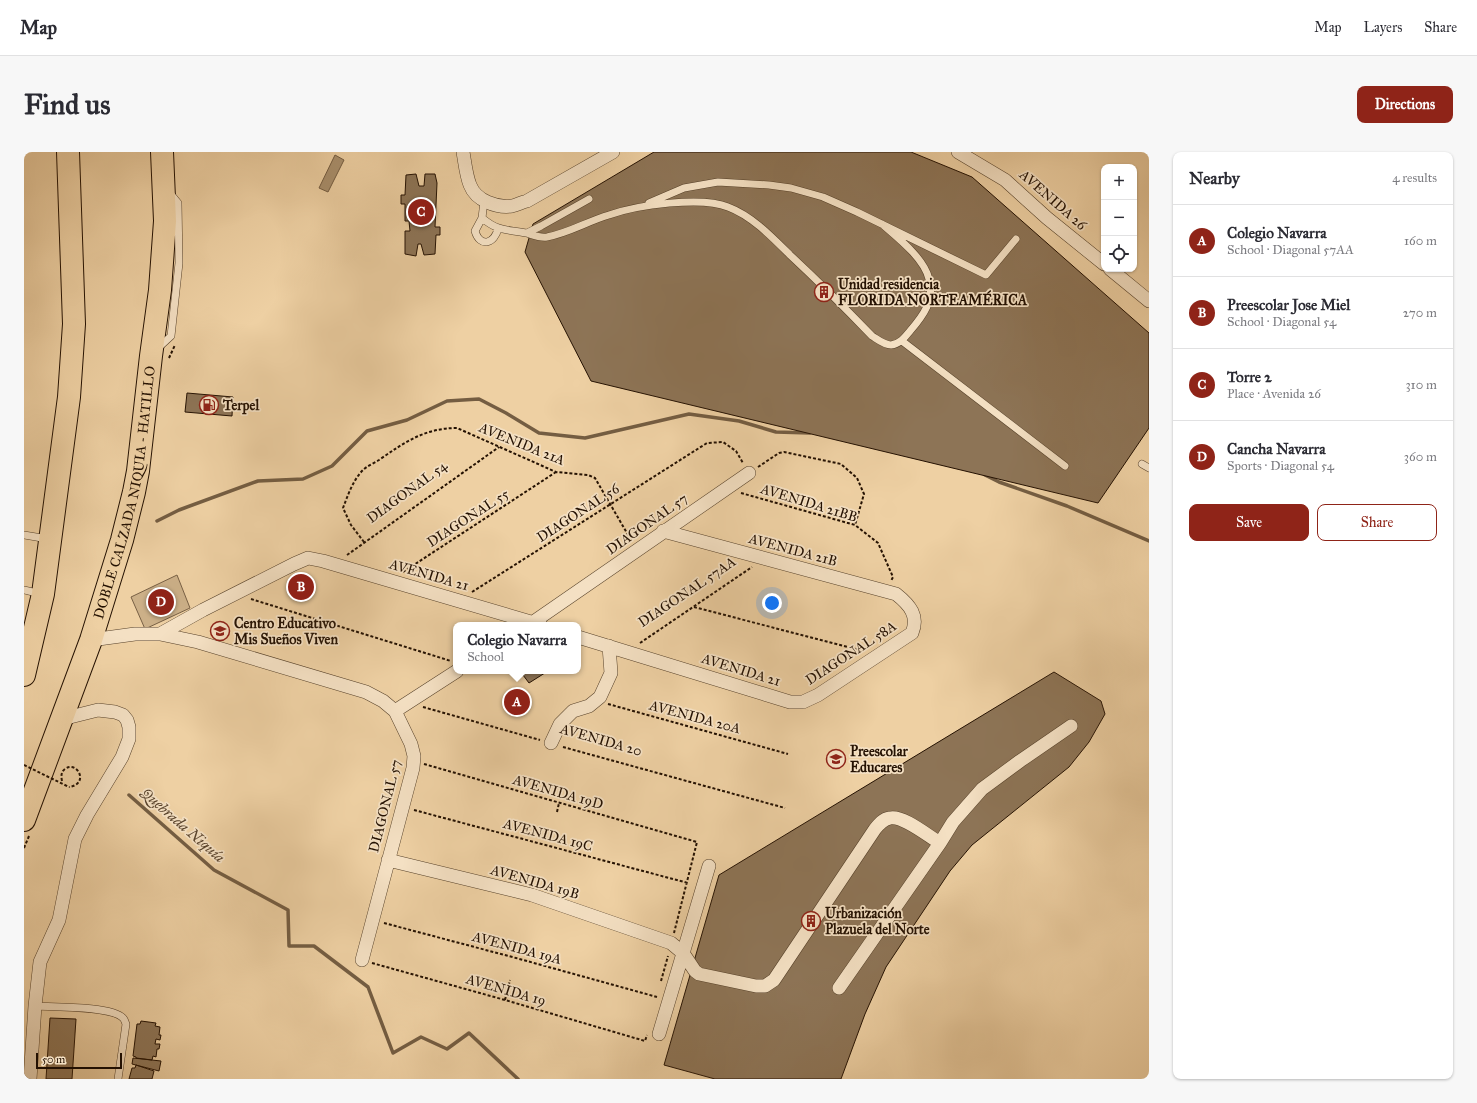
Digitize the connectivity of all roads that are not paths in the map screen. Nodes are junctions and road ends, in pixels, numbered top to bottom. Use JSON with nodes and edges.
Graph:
{"nodes":[{"id":1,"x":68,"y":152,"type":"edge"},
{"id":2,"x":463,"y":152,"type":"edge"},
{"id":3,"x":613,"y":152,"type":"edge"},
{"id":4,"x":958,"y":152,"type":"edge"},
{"id":5,"x":163,"y":169,"type":"edge"},
{"id":6,"x":589,"y":200,"type":"dead end"},
{"id":7,"x":484,"y":201,"type":"junction"},
{"id":8,"x":644,"y":206,"type":"junction"},
{"id":9,"x":482,"y":218,"type":"junction"},
{"id":10,"x":882,"y":224,"type":"junction"},
{"id":11,"x":498,"y":228,"type":"junction"},
{"id":12,"x":527,"y":233,"type":"junction"},
{"id":13,"x":1016,"y":239,"type":"dead end"},
{"id":14,"x":1101,"y":262,"type":"edge"},
{"id":15,"x":1114,"y":272,"type":"edge"},
{"id":16,"x":1149,"y":301,"type":"edge"},
{"id":17,"x":902,"y":341,"type":"junction"},
{"id":18,"x":1142,"y":464,"type":"dead end"},
{"id":19,"x":1065,"y":466,"type":"dead end"},
{"id":20,"x":1149,"y":468,"type":"edge"},
{"id":21,"x":749,"y":473,"type":"road end"},
{"id":22,"x":663,"y":531,"type":"junction"},
{"id":23,"x":24,"y":535,"type":"edge"},
{"id":24,"x":50,"y":539,"type":"junction"},
{"id":25,"x":34,"y":592,"type":"edge"},
{"id":26,"x":909,"y":607,"type":"joint"},
{"id":27,"x":528,"y":622,"type":"edge"},
{"id":28,"x":537,"y":622,"type":"edge"},
{"id":29,"x":160,"y":634,"type":"junction"},
{"id":30,"x":581,"y":638,"type":"edge"},
{"id":31,"x":91,"y":640,"type":"junction"},
{"id":32,"x":609,"y":646,"type":"junction"},
{"id":33,"x":453,"y":674,"type":"edge"},
{"id":34,"x":24,"y":675,"type":"edge"},
{"id":35,"x":803,"y":702,"type":"joint"},
{"id":36,"x":395,"y":711,"type":"junction"},
{"id":37,"x":62,"y":719,"type":"junction"},
{"id":38,"x":1071,"y":726,"type":"dead end"},
{"id":39,"x":551,"y":743,"type":"road end"},
{"id":40,"x":24,"y":820,"type":"edge"},
{"id":41,"x":940,"y":843,"type":"junction"},
{"id":42,"x":388,"y":860,"type":"junction"},
{"id":43,"x":709,"y":866,"type":"dead end"},
{"id":44,"x":683,"y":953,"type":"junction"},
{"id":45,"x":362,"y":960,"type":"road end"},
{"id":46,"x":839,"y":988,"type":"dead end"},
{"id":47,"x":35,"y":1006,"type":"junction"},
{"id":48,"x":659,"y":1034,"type":"dead end"},
{"id":49,"x":30,"y":1079,"type":"edge"},
{"id":50,"x":118,"y":1079,"type":"edge"}],
"edges":[{"from":1,"to":24,"type":"highway"},
{"from":2,"to":7,"type":"street"},
{"from":3,"to":7,"type":"street"},
{"from":4,"to":14,"type":"street","name":"AVENIDA 26"},
{"from":5,"to":31,"type":"highway","name":"DOBLE CALZADA NIQUIA - HATILLO"},
{"from":6,"to":12,"type":"lane"},
{"from":7,"to":9,"type":"lane"},
{"from":8,"to":10,"type":"lane"},
{"from":8,"to":12,"type":"lane"},
{"from":8,"to":17,"type":"lane"},
{"from":9,"to":11,"type":"lane"},
{"from":9,"to":11,"type":"lane"},
{"from":10,"to":13,"type":"lane"},
{"from":10,"to":17,"type":"lane"},
{"from":11,"to":12,"type":"lane"},
{"from":15,"to":16,"type":"street"},
{"from":17,"to":19,"type":"lane"},
{"from":18,"to":20,"type":"lane"},
{"from":21,"to":22,"type":"street","name":"DIAGONAL 57"},
{"from":22,"to":26,"type":"street","name":"AVENIDA 21B"},
{"from":22,"to":28,"type":"street","name":"DIAGONAL 57"},
{"from":23,"to":24,"type":"lane"},
{"from":24,"to":25,"type":"highway"},
{"from":25,"to":34,"type":"highway"},
{"from":26,"to":35,"type":"street","name":"DIAGONAL 58A"},
{"from":27,"to":29,"type":"street","name":"AVENIDA 21"},
{"from":29,"to":31,"type":"street"},
{"from":29,"to":36,"type":"street"},
{"from":30,"to":32,"type":"street","name":"AVENIDA 21"},
{"from":31,"to":37,"type":"highway","name":"DOBLE CALZADA NIQUIA - HATILLO"},
{"from":32,"to":35,"type":"street","name":"AVENIDA 21"},
{"from":32,"to":39,"type":"street"},
{"from":33,"to":36,"type":"street"},
{"from":36,"to":42,"type":"street","name":"DIAGONAL 57"},
{"from":37,"to":40,"type":"highway","name":"DOBLE CALZADA NIQUIA - HATILLO"},
{"from":37,"to":47,"type":"street"},
{"from":38,"to":41,"type":"street"},
{"from":41,"to":44,"type":"street"},
{"from":41,"to":46,"type":"street"},
{"from":42,"to":44,"type":"street","name":"AVENIDA 19B"},
{"from":42,"to":45,"type":"street","name":"DIAGONAL 57"},
{"from":43,"to":44,"type":"street"},
{"from":44,"to":48,"type":"street"},
{"from":47,"to":49,"type":"street"},
{"from":47,"to":50,"type":"lane"}]}
